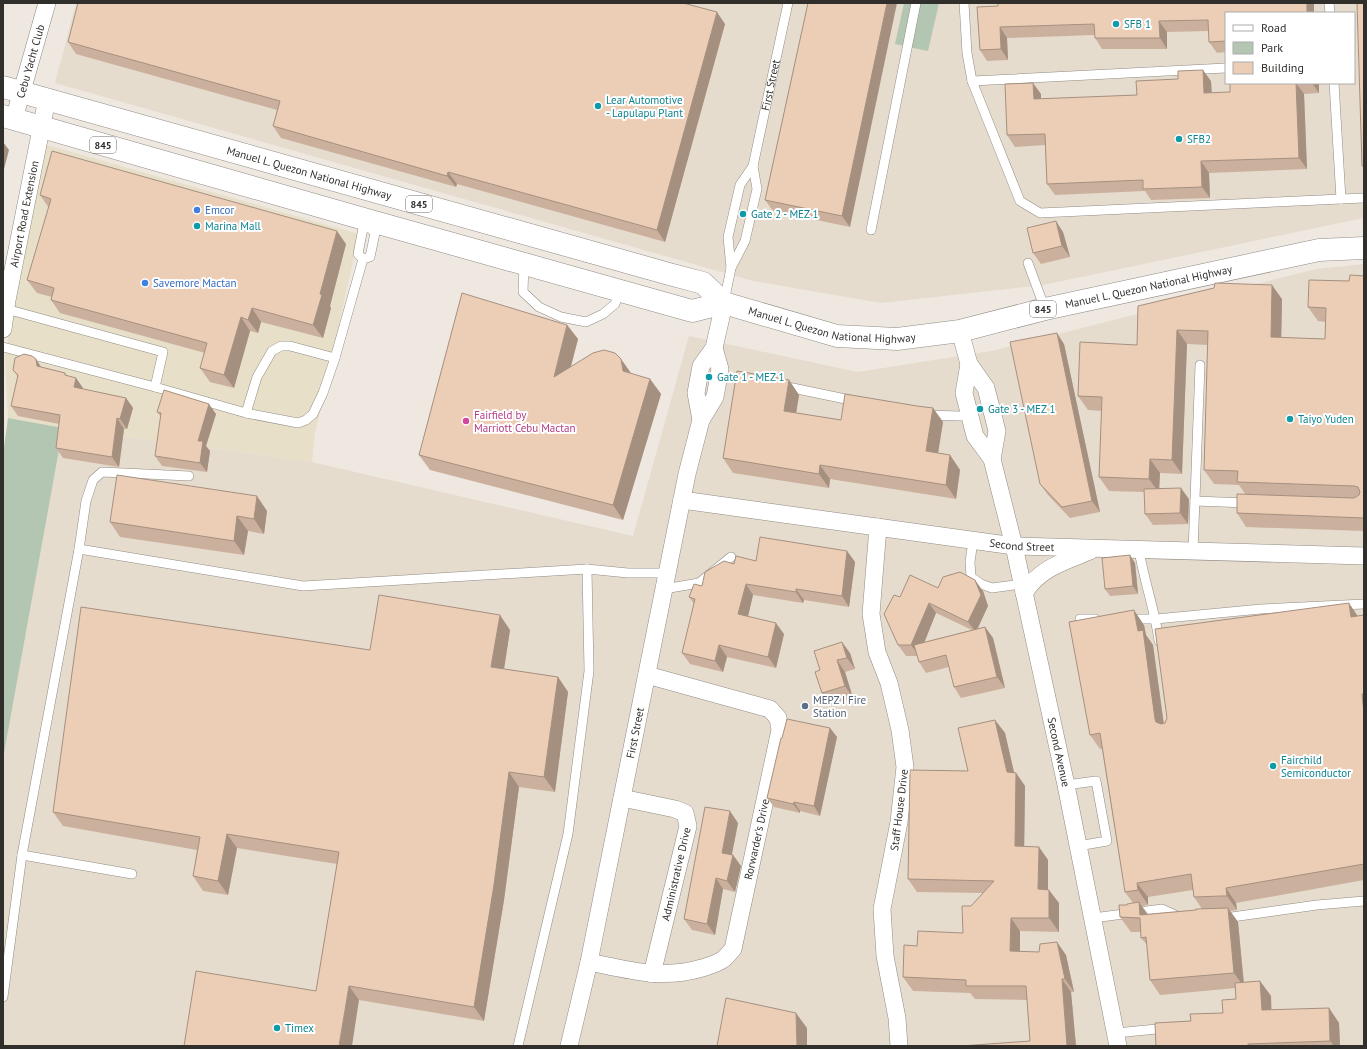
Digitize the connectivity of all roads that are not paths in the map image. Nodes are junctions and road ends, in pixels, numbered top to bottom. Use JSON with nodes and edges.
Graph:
{"nodes":[{"id":1,"x":47,"y":3,"type":"edge"},
{"id":2,"x":788,"y":3,"type":"edge"},
{"id":3,"x":916,"y":3,"type":"edge"},
{"id":4,"x":964,"y":3,"type":"edge"},
{"id":5,"x":1225,"y":68,"type":"edge"},
{"id":6,"x":972,"y":81,"type":"junction"},
{"id":7,"x":1334,"y":84,"type":"edge"},
{"id":8,"x":12,"y":89,"type":"edge"},
{"id":9,"x":47,"y":99,"type":"junction"},
{"id":10,"x":8,"y":118,"type":"edge"},
{"id":11,"x":42,"y":127,"type":"junction"},
{"id":12,"x":753,"y":166,"type":"junction"},
{"id":13,"x":1341,"y":198,"type":"junction"},
{"id":14,"x":1364,"y":198,"type":"edge"},
{"id":15,"x":370,"y":225,"type":"junction"},
{"id":16,"x":871,"y":230,"type":"dead end"},
{"id":17,"x":1364,"y":248,"type":"edge"},
{"id":18,"x":363,"y":259,"type":"junction"},
{"id":19,"x":1028,"y":263,"type":"dead end"},
{"id":20,"x":524,"y":264,"type":"junction"},
{"id":21,"x":731,"y":268,"type":"junction"},
{"id":22,"x":620,"y":291,"type":"junction"},
{"id":23,"x":724,"y":303,"type":"junction"},
{"id":24,"x":6,"y":309,"type":"junction"},
{"id":25,"x":1045,"y":309,"type":"junction"},
{"id":26,"x":3,"y":329,"type":"edge"},
{"id":27,"x":960,"y":331,"type":"junction"},
{"id":28,"x":3,"y":347,"type":"edge"},
{"id":29,"x":335,"y":358,"type":"junction"},
{"id":30,"x":969,"y":364,"type":"junction"},
{"id":31,"x":1200,"y":364,"type":"dead end"},
{"id":32,"x":772,"y":384,"type":"edge"},
{"id":33,"x":155,"y":387,"type":"junction"},
{"id":34,"x":863,"y":402,"type":"edge"},
{"id":35,"x":246,"y":413,"type":"junction"},
{"id":36,"x":914,"y":413,"type":"edge"},
{"id":37,"x":970,"y":415,"type":"junction"},
{"id":38,"x":992,"y":459,"type":"junction"},
{"id":39,"x":189,"y":476,"type":"dead end"},
{"id":40,"x":682,"y":500,"type":"junction"},
{"id":41,"x":1195,"y":501,"type":"junction"},
{"id":42,"x":1257,"y":503,"type":"edge"},
{"id":43,"x":878,"y":528,"type":"junction"},
{"id":44,"x":973,"y":541,"type":"junction"},
{"id":45,"x":1014,"y":546,"type":"junction"},
{"id":46,"x":79,"y":549,"type":"junction"},
{"id":47,"x":1094,"y":549,"type":"junction"},
{"id":48,"x":1139,"y":550,"type":"junction"},
{"id":49,"x":1193,"y":552,"type":"junction"},
{"id":50,"x":1364,"y":556,"type":"edge"},
{"id":51,"x":731,"y":557,"type":"dead end"},
{"id":52,"x":1364,"y":561,"type":"edge"},
{"id":53,"x":587,"y":569,"type":"junction"},
{"id":54,"x":666,"y":581,"type":"junction"},
{"id":55,"x":1023,"y":588,"type":"junction"},
{"id":56,"x":1364,"y":604,"type":"edge"},
{"id":57,"x":1080,"y":619,"type":"edge"},
{"id":58,"x":1102,"y":619,"type":"edge"},
{"id":59,"x":1118,"y":619,"type":"edge"},
{"id":60,"x":1156,"y":619,"type":"junction"},
{"id":61,"x":1160,"y":649,"type":"edge"},
{"id":62,"x":647,"y":675,"type":"junction"},
{"id":63,"x":1066,"y":785,"type":"junction"},
{"id":64,"x":622,"y":798,"type":"junction"},
{"id":65,"x":1078,"y":846,"type":"junction"},
{"id":66,"x":22,"y":855,"type":"junction"},
{"id":67,"x":132,"y":874,"type":"dead end"},
{"id":68,"x":1364,"y":901,"type":"edge"},
{"id":69,"x":1211,"y":917,"type":"edge"},
{"id":70,"x":1093,"y":918,"type":"junction"},
{"id":71,"x":1190,"y":918,"type":"edge"},
{"id":72,"x":589,"y":962,"type":"junction"},
{"id":73,"x":652,"y":974,"type":"junction"},
{"id":74,"x":3,"y":997,"type":"edge"},
{"id":75,"x":1179,"y":1026,"type":"edge"},
{"id":76,"x":1117,"y":1040,"type":"edge"},
{"id":77,"x":518,"y":1046,"type":"edge"},
{"id":78,"x":569,"y":1046,"type":"edge"},
{"id":79,"x":899,"y":1046,"type":"edge"}],
"edges":[{"from":1,"to":8,"type":"street","name":"Cebu Yacht Club"},
{"from":2,"to":12,"type":"lane","name":"First Street"},
{"from":3,"to":16,"type":"lane"},
{"from":4,"to":6,"type":"lane"},
{"from":5,"to":6,"type":"lane"},
{"from":6,"to":13,"type":"lane"},
{"from":7,"to":13,"type":"lane"},
{"from":8,"to":9,"type":"main road","name":"Manuel L. Quezon National Highway","number":"845"},
{"from":8,"to":10,"type":"street","name":"Cebu Yacht Club"},
{"from":9,"to":11,"type":"street","name":"Airport Road Extension"},
{"from":9,"to":23,"type":"main road","name":"Manuel L. Quezon National Highway","number":"845"},
{"from":10,"to":11,"type":"main road","name":"Manuel L. Quezon National Highway","number":"845"},
{"from":11,"to":15,"type":"main road","name":"Manuel L. Quezon National Highway","number":"845"},
{"from":11,"to":24,"type":"street","name":"Airport Road Extension"},
{"from":12,"to":21,"type":"lane","name":"First Street"},
{"from":12,"to":21,"type":"lane","name":"First Street"},
{"from":13,"to":14,"type":"lane"},
{"from":15,"to":18,"type":"lane"},
{"from":15,"to":18,"type":"lane"},
{"from":15,"to":20,"type":"main road","name":"Manuel L. Quezon National Highway","number":"845"},
{"from":17,"to":25,"type":"main road","name":"Manuel L. Quezon National Highway","number":"845"},
{"from":18,"to":29,"type":"lane"},
{"from":19,"to":25,"type":"lane"},
{"from":20,"to":22,"type":"main road","name":"Manuel L. Quezon National Highway","number":"845"},
{"from":20,"to":22,"type":"lane"},
{"from":21,"to":23,"type":"lane","name":"First Street"},
{"from":22,"to":23,"type":"main road","name":"Manuel L. Quezon National Highway","number":"845"},
{"from":23,"to":27,"type":"main road","name":"Manuel L. Quezon National Highway","number":"845"},
{"from":23,"to":40,"type":"street","name":"First Street"},
{"from":24,"to":26,"type":"street","name":"Airport Road Extension"},
{"from":24,"to":33,"type":"lane"},
{"from":25,"to":27,"type":"main road","name":"Manuel L. Quezon National Highway","number":"845"},
{"from":27,"to":30,"type":"street","name":"Second Avenue"},
{"from":28,"to":33,"type":"lane"},
{"from":29,"to":35,"type":"lane"},
{"from":29,"to":35,"type":"lane"},
{"from":30,"to":37,"type":"street","name":"Second Avenue"},
{"from":30,"to":38,"type":"street","name":"Second Avenue"},
{"from":31,"to":41,"type":"lane"},
{"from":32,"to":34,"type":"lane"},
{"from":33,"to":35,"type":"lane"},
{"from":36,"to":37,"type":"lane"},
{"from":37,"to":38,"type":"street","name":"Second Avenue"},
{"from":38,"to":45,"type":"street","name":"Second Avenue"},
{"from":39,"to":46,"type":"lane"},
{"from":40,"to":43,"type":"street","name":"Second Street"},
{"from":40,"to":54,"type":"street","name":"First Street"},
{"from":41,"to":42,"type":"lane"},
{"from":41,"to":49,"type":"lane"},
{"from":43,"to":44,"type":"street","name":"Second Street"},
{"from":43,"to":79,"type":"street","name":"Staff House Drive"},
{"from":44,"to":45,"type":"street","name":"Second Street"},
{"from":44,"to":55,"type":"lane"},
{"from":45,"to":47,"type":"street","name":"Second Street"},
{"from":45,"to":55,"type":"street","name":"Second Avenue"},
{"from":46,"to":53,"type":"lane"},
{"from":46,"to":66,"type":"lane"},
{"from":47,"to":48,"type":"street","name":"Second Street"},
{"from":47,"to":55,"type":"street"},
{"from":48,"to":49,"type":"street","name":"Second Street"},
{"from":48,"to":60,"type":"lane"},
{"from":49,"to":50,"type":"street","name":"Second Street"},
{"from":50,"to":52,"type":"lane"},
{"from":51,"to":54,"type":"lane"},
{"from":53,"to":54,"type":"lane"},
{"from":53,"to":77,"type":"lane"},
{"from":54,"to":62,"type":"street","name":"First Street"},
{"from":55,"to":63,"type":"street","name":"Second Avenue"},
{"from":56,"to":60,"type":"lane"},
{"from":57,"to":58,"type":"lane"},
{"from":59,"to":60,"type":"lane"},
{"from":60,"to":61,"type":"lane"},
{"from":62,"to":64,"type":"street","name":"First Street"},
{"from":62,"to":73,"type":"street","name":"Rorwarder's Drive"},
{"from":63,"to":65,"type":"street","name":"Second Avenue"},
{"from":63,"to":65,"type":"lane"},
{"from":64,"to":72,"type":"street","name":"First Street"},
{"from":64,"to":73,"type":"street","name":"Administrative Drive"},
{"from":65,"to":70,"type":"street","name":"Second Avenue"},
{"from":66,"to":67,"type":"lane"},
{"from":66,"to":74,"type":"lane"},
{"from":68,"to":69,"type":"lane"},
{"from":70,"to":71,"type":"lane"},
{"from":70,"to":76,"type":"street","name":"Second Avenue"},
{"from":72,"to":73,"type":"street","name":"Rorwarder's Drive"},
{"from":72,"to":78,"type":"street","name":"First Street"},
{"from":75,"to":76,"type":"lane"}]}
